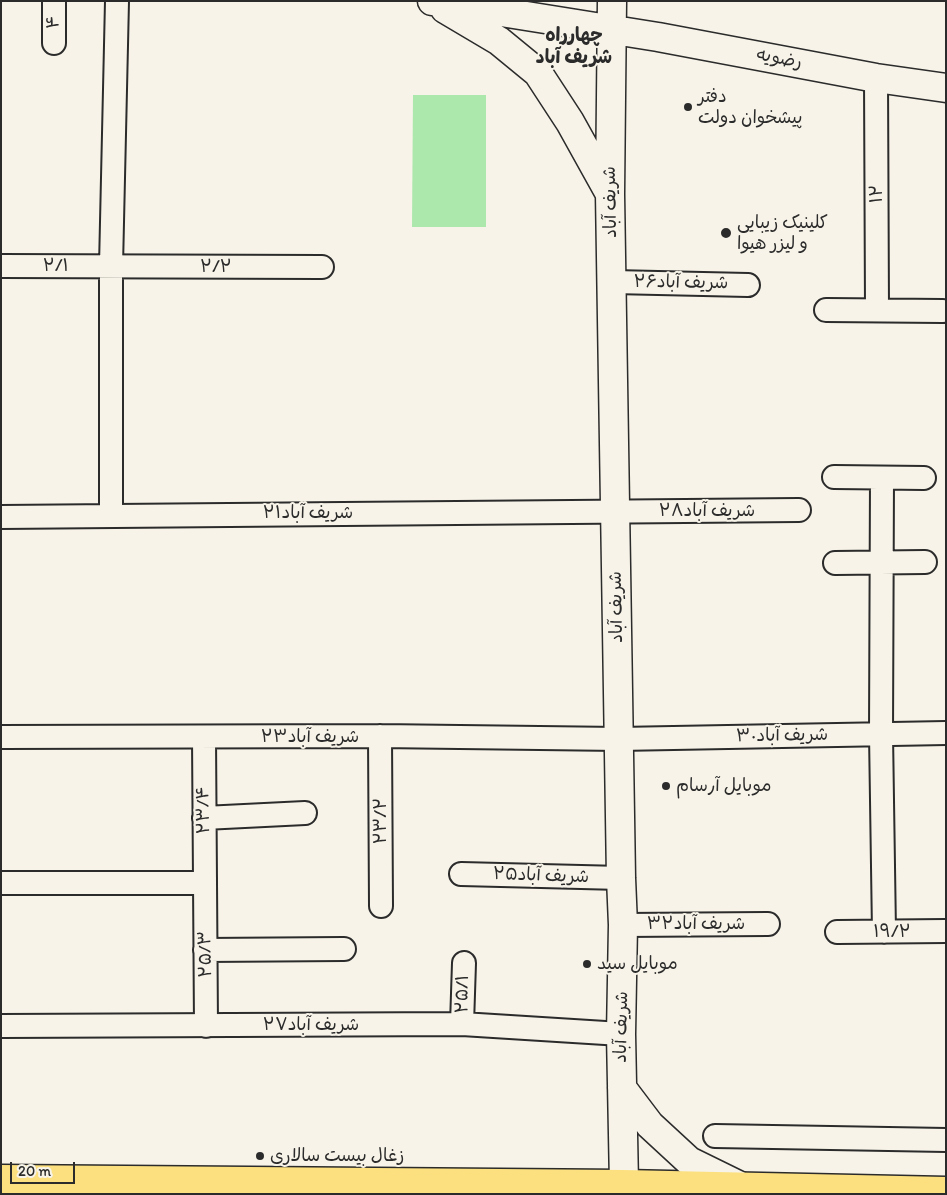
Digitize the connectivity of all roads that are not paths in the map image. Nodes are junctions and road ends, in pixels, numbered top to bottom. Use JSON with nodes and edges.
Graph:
{"nodes":[{"id":1,"x":54,"y":1,"type":"edge"},
{"id":2,"x":117,"y":1,"type":"edge"},
{"id":3,"x":432,"y":1,"type":"edge"},
{"id":4,"x":612,"y":1,"type":"edge"},
{"id":5,"x":612,"y":30,"type":"junction"},
{"id":6,"x":54,"y":43,"type":"dead end"},
{"id":7,"x":876,"y":78,"type":"junction"},
{"id":8,"x":946,"y":88,"type":"edge"},
{"id":9,"x":610,"y":194,"type":"junction"},
{"id":10,"x":1,"y":266,"type":"edge"},
{"id":11,"x":111,"y":266,"type":"junction"},
{"id":12,"x":322,"y":267,"type":"dead end"},
{"id":13,"x":613,"y":282,"type":"junction"},
{"id":14,"x":748,"y":284,"type":"dead end"},
{"id":15,"x":826,"y":310,"type":"dead end"},
{"id":16,"x":877,"y":310,"type":"junction"},
{"id":17,"x":943,"y":311,"type":"dead end"},
{"id":18,"x":834,"y":477,"type":"dead end"},
{"id":19,"x":882,"y":478,"type":"junction"},
{"id":20,"x":924,"y":478,"type":"dead end"},
{"id":21,"x":799,"y":510,"type":"dead end"},
{"id":22,"x":616,"y":511,"type":"junction"},
{"id":23,"x":111,"y":515,"type":"junction"},
{"id":24,"x":1,"y":517,"type":"edge"},
{"id":25,"x":925,"y":562,"type":"dead end"},
{"id":26,"x":835,"y":563,"type":"dead end"},
{"id":27,"x":881,"y":563,"type":"junction"},
{"id":28,"x":946,"y":733,"type":"edge"},
{"id":29,"x":881,"y":734,"type":"junction"},
{"id":30,"x":380,"y":736,"type":"junction"},
{"id":31,"x":1,"y":737,"type":"edge"},
{"id":32,"x":204,"y":737,"type":"junction"},
{"id":33,"x":619,"y":739,"type":"junction"},
{"id":34,"x":305,"y":813,"type":"dead end"},
{"id":35,"x":204,"y":818,"type":"junction"},
{"id":36,"x":461,"y":874,"type":"dead end"},
{"id":37,"x":621,"y":878,"type":"junction"},
{"id":38,"x":1,"y":882,"type":"edge"},
{"id":39,"x":205,"y":883,"type":"junction"},
{"id":40,"x":381,"y":906,"type":"dead end"},
{"id":41,"x":768,"y":924,"type":"dead end"},
{"id":42,"x":623,"y":925,"type":"junction"},
{"id":43,"x":946,"y":931,"type":"edge"},
{"id":44,"x":837,"y":932,"type":"dead end"},
{"id":45,"x":884,"y":932,"type":"junction"},
{"id":46,"x":344,"y":949,"type":"dead end"},
{"id":47,"x":205,"y":950,"type":"junction"},
{"id":48,"x":464,"y":963,"type":"dead end"},
{"id":49,"x":462,"y":1024,"type":"junction"},
{"id":50,"x":1,"y":1026,"type":"edge"},
{"id":51,"x":206,"y":1026,"type":"junction"},
{"id":52,"x":621,"y":1034,"type":"junction"},
{"id":53,"x":622,"y":1088,"type":"junction"},
{"id":54,"x":715,"y":1136,"type":"dead end"},
{"id":55,"x":946,"y":1140,"type":"edge"},
{"id":56,"x":1,"y":1179,"type":"edge"},
{"id":57,"x":624,"y":1184,"type":"junction"},
{"id":58,"x":112,"y":1187,"type":"edge"},
{"id":59,"x":742,"y":1187,"type":"junction"},
{"id":60,"x":946,"y":1191,"type":"edge"}],
"edges":[{"from":1,"to":6,"type":"street","name":"۴"},
{"from":2,"to":11,"type":"street"},
{"from":3,"to":5,"type":"main road","name":"رضویه"},
{"from":3,"to":9,"type":"main road"},
{"from":4,"to":5,"type":"main road","name":"شریف آباد"},
{"from":5,"to":7,"type":"main road","name":"رضویه"},
{"from":5,"to":9,"type":"main road","name":"شریف آباد"},
{"from":7,"to":8,"type":"main road","name":"رضویه"},
{"from":7,"to":16,"type":"street","name":"۱۲"},
{"from":9,"to":13,"type":"main road","name":"شریف آباد"},
{"from":10,"to":11,"type":"street","name":"۲/۱"},
{"from":11,"to":12,"type":"street","name":"۲/۲"},
{"from":11,"to":23,"type":"street"},
{"from":13,"to":14,"type":"street","name":"شریف آباد۲۶"},
{"from":13,"to":22,"type":"main road","name":"شریف آباد"},
{"from":15,"to":16,"type":"street"},
{"from":16,"to":17,"type":"street"},
{"from":18,"to":19,"type":"street"},
{"from":19,"to":20,"type":"street"},
{"from":19,"to":27,"type":"street"},
{"from":21,"to":22,"type":"street","name":"شریف آباد۲۸"},
{"from":22,"to":23,"type":"street","name":"شریف آباد۲۱"},
{"from":22,"to":33,"type":"main road","name":"شریف آباد"},
{"from":23,"to":24,"type":"street","name":"شریف آباد۲۱"},
{"from":25,"to":27,"type":"street"},
{"from":26,"to":27,"type":"street"},
{"from":27,"to":29,"type":"street"},
{"from":28,"to":29,"type":"street","name":"شریف آباد۳۰"},
{"from":29,"to":33,"type":"street","name":"شریف آباد۳۰"},
{"from":29,"to":45,"type":"street"},
{"from":30,"to":32,"type":"street","name":"شریف آباد۲۳"},
{"from":30,"to":33,"type":"street","name":"شریف آباد۲۳"},
{"from":30,"to":40,"type":"street","name":"۲۳/۲"},
{"from":31,"to":32,"type":"street","name":"شریف آباد۲۳"},
{"from":32,"to":35,"type":"street","name":"۲۳/۴"},
{"from":33,"to":37,"type":"main road","name":"شریف آباد"},
{"from":34,"to":35,"type":"street"},
{"from":35,"to":39,"type":"street","name":"۲۳/۴"},
{"from":36,"to":37,"type":"street","name":"شریف آباد۲۵"},
{"from":37,"to":42,"type":"main road","name":"شریف آباد"},
{"from":38,"to":39,"type":"street"},
{"from":39,"to":47,"type":"street","name":"۲۵/۳"},
{"from":41,"to":42,"type":"street","name":"شریف آباد۳۲"},
{"from":42,"to":52,"type":"main road","name":"شریف آباد"},
{"from":43,"to":45,"type":"street","name":"۱۹/۲"},
{"from":44,"to":45,"type":"street","name":"۱۹/۲"},
{"from":46,"to":47,"type":"street"},
{"from":47,"to":51,"type":"street","name":"۲۵/۳"},
{"from":48,"to":49,"type":"street","name":"۲۵/۱"},
{"from":49,"to":51,"type":"street","name":"شریف آباد۲۷"},
{"from":49,"to":52,"type":"street","name":"شریف آباد۲۷"},
{"from":50,"to":51,"type":"street","name":"شریف آباد۲۷"},
{"from":52,"to":53,"type":"main road","name":"شریف آباد"},
{"from":53,"to":57,"type":"main road","name":"شریف آباد"},
{"from":53,"to":59,"type":"main road"},
{"from":54,"to":55,"type":"street"},
{"from":56,"to":58,"type":"main road"},
{"from":57,"to":58,"type":"main road"},
{"from":57,"to":59,"type":"main road"},
{"from":59,"to":60,"type":"main road"}]}
